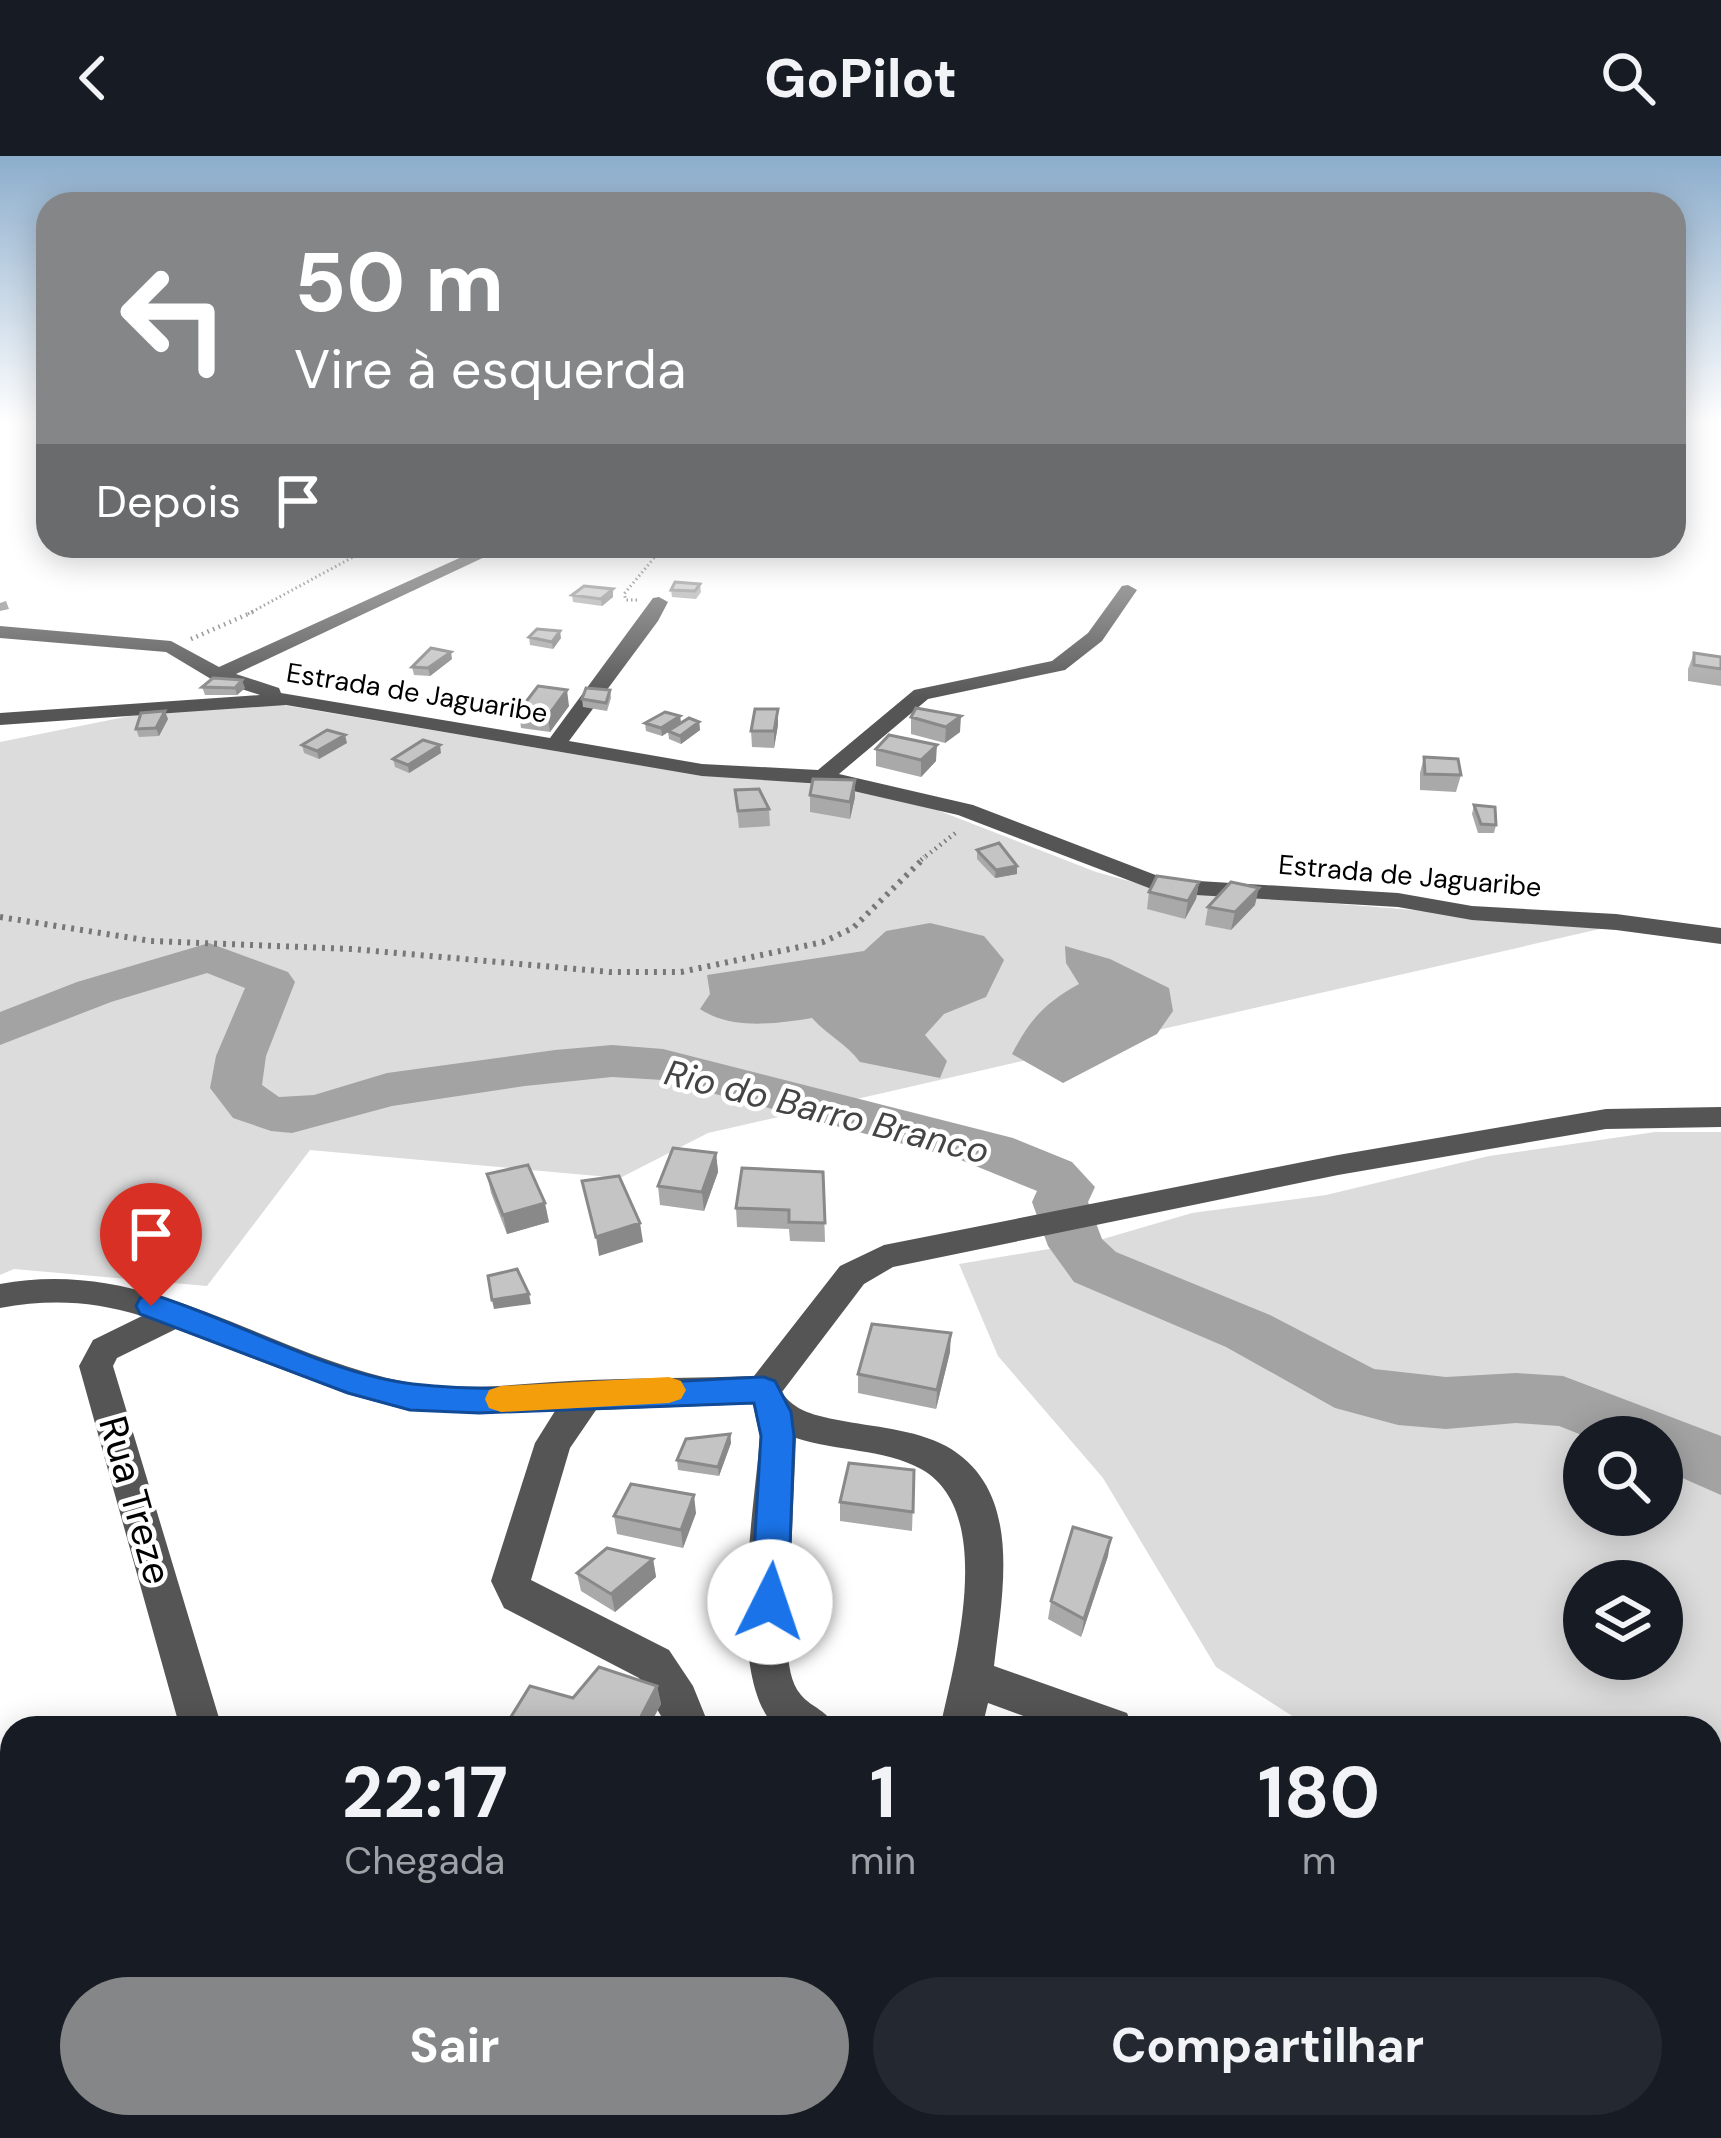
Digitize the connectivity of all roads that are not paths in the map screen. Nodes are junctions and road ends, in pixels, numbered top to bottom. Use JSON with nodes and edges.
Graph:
{"nodes":[{"id":1,"x":474,"y":558,"type":"edge"},
{"id":2,"x":1128,"y":590,"type":"dead end"},
{"id":3,"x":659,"y":602,"type":"road end"},
{"id":4,"x":0,"y":632,"type":"edge"},
{"id":5,"x":218,"y":675,"type":"junction"},
{"id":6,"x":286,"y":699,"type":"junction"},
{"id":7,"x":0,"y":719,"type":"edge"},
{"id":8,"x":556,"y":745,"type":"junction"},
{"id":9,"x":823,"y":777,"type":"junction"},
{"id":10,"x":1721,"y":936,"type":"edge"},
{"id":11,"x":1721,"y":1117,"type":"edge"},
{"id":12,"x":0,"y":1296,"type":"edge"},
{"id":13,"x":174,"y":1315,"type":"junction"},
{"id":14,"x":588,"y":1394,"type":"junction"},
{"id":15,"x":769,"y":1401,"type":"junction"},
{"id":16,"x":972,"y":1678,"type":"junction"},
{"id":17,"x":198,"y":1716,"type":"edge"},
{"id":18,"x":684,"y":1716,"type":"edge"},
{"id":19,"x":795,"y":1716,"type":"edge"},
{"id":20,"x":964,"y":1716,"type":"edge"},
{"id":21,"x":1078,"y":1716,"type":"edge"}],
"edges":[{"from":1,"to":5,"type":"street"},
{"from":2,"to":9,"type":"street"},
{"from":3,"to":8,"type":"street"},
{"from":4,"to":5,"type":"street"},
{"from":5,"to":6,"type":"street"},
{"from":6,"to":7,"type":"street","name":"Estrada de Jaguaribe"},
{"from":6,"to":8,"type":"street","name":"Estrada de Jaguaribe"},
{"from":8,"to":9,"type":"street","name":"Estrada de Jaguaribe"},
{"from":9,"to":10,"type":"street","name":"Estrada de Jaguaribe"},
{"from":11,"to":15,"type":"street"},
{"from":12,"to":13,"type":"street"},
{"from":13,"to":14,"type":"street"},
{"from":13,"to":17,"type":"street","name":"Rua Treze"},
{"from":14,"to":15,"type":"street"},
{"from":14,"to":18,"type":"street"},
{"from":15,"to":16,"type":"street"},
{"from":15,"to":19,"type":"street"},
{"from":16,"to":20,"type":"street"},
{"from":16,"to":21,"type":"street"}]}
